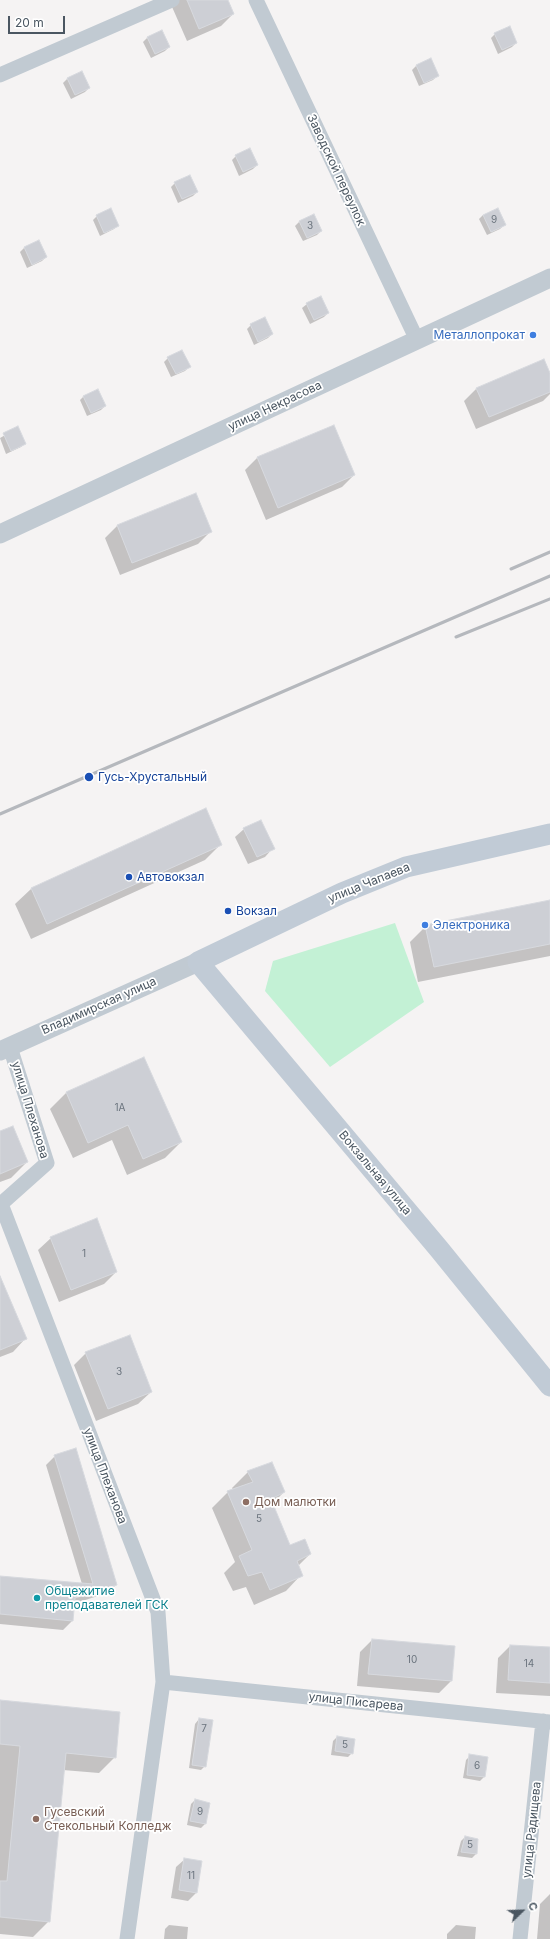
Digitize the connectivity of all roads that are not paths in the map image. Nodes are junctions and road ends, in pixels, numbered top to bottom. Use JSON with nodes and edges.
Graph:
{"nodes":[{"id":1,"x":172,"y":0,"type":"edge"},
{"id":2,"x":256,"y":0,"type":"edge"},
{"id":3,"x":0,"y":74,"type":"edge"},
{"id":4,"x":550,"y":278,"type":"edge"},
{"id":5,"x":417,"y":340,"type":"junction"},
{"id":6,"x":0,"y":534,"type":"edge"},
{"id":7,"x":550,"y":834,"type":"edge"},
{"id":8,"x":198,"y":962,"type":"junction"},
{"id":9,"x":5,"y":1049,"type":"edge"},
{"id":10,"x":550,"y":1386,"type":"edge"},
{"id":11,"x":163,"y":1682,"type":"junction"},
{"id":12,"x":547,"y":1721,"type":"edge"},
{"id":13,"x":127,"y":1939,"type":"edge"},
{"id":14,"x":520,"y":1939,"type":"edge"}],
"edges":[{"from":1,"to":3,"type":"street"},
{"from":2,"to":5,"type":"street","name":"Заводской переулок"},
{"from":4,"to":5,"type":"street","name":"улица Некрасова"},
{"from":5,"to":6,"type":"street","name":"улица Некрасова"},
{"from":7,"to":8,"type":"main road","name":"улица Чапаева"},
{"from":8,"to":9,"type":"street","name":"Владимирская улица"},
{"from":8,"to":10,"type":"main road","name":"Вокзальная улица"},
{"from":9,"to":11,"type":"street","name":"улица Плеханова"},
{"from":11,"to":12,"type":"street","name":"улица Писарева"},
{"from":11,"to":13,"type":"street","name":"улица Плеханова"},
{"from":12,"to":14,"type":"street","name":"улица Радищева"}]}
